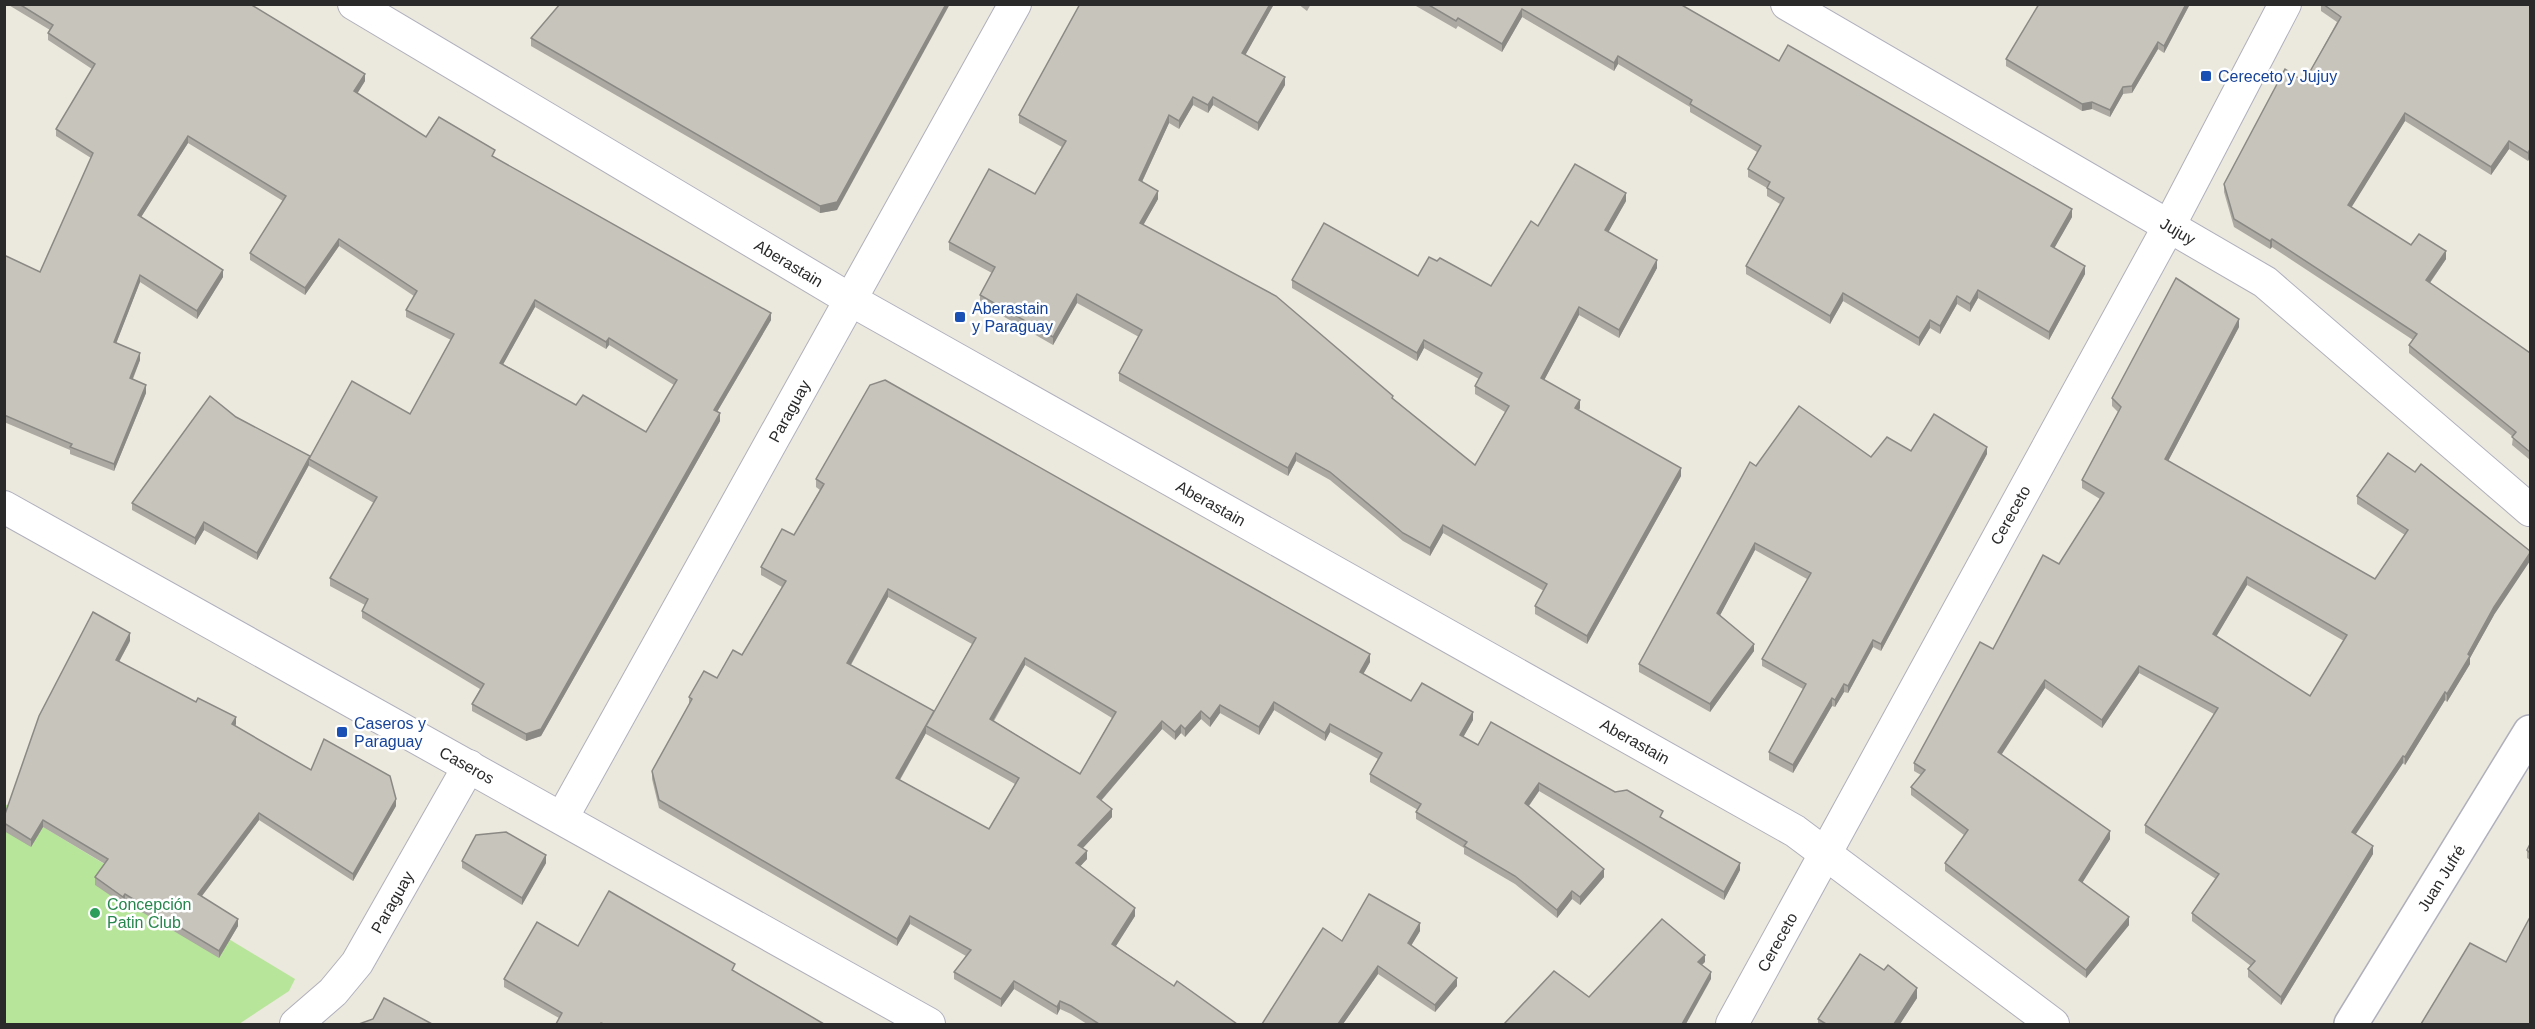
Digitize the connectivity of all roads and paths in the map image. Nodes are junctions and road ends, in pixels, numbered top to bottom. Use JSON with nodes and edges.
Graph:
{"nodes":[{"id":1,"x":354,"y":4,"type":"edge"},
{"id":2,"x":1016,"y":4,"type":"edge"},
{"id":3,"x":1787,"y":4,"type":"edge"},
{"id":4,"x":2285,"y":4,"type":"edge"},
{"id":5,"x":2169,"y":226,"type":"junction"},
{"id":6,"x":851,"y":300,"type":"junction"},
{"id":7,"x":4,"y":507,"type":"edge"},
{"id":8,"x":2530,"y":510,"type":"edge"},
{"id":9,"x":2530,"y":732,"type":"edge"},
{"id":10,"x":469,"y":766,"type":"junction"},
{"id":11,"x":562,"y":818,"type":"junction"},
{"id":12,"x":1825,"y":853,"type":"junction"},
{"id":13,"x":296,"y":1024,"type":"edge"},
{"id":14,"x":929,"y":1024,"type":"edge"},
{"id":15,"x":1732,"y":1024,"type":"edge"},
{"id":16,"x":2053,"y":1024,"type":"edge"},
{"id":17,"x":2351,"y":1024,"type":"edge"}],
"edges":[{"from":1,"to":6,"type":"street","name":"Aberastain"},
{"from":2,"to":6,"type":"street","name":"Paraguay"},
{"from":3,"to":5,"type":"street","name":"Jujuy"},
{"from":4,"to":5,"type":"street","name":"Cereceto"},
{"from":5,"to":8,"type":"street","name":"Jujuy"},
{"from":5,"to":12,"type":"street","name":"Cereceto"},
{"from":6,"to":11,"type":"street","name":"Paraguay"},
{"from":6,"to":12,"type":"street","name":"Aberastain"},
{"from":7,"to":10,"type":"street","name":"Caseros"},
{"from":9,"to":17,"type":"street","name":"Juan Jufré"},
{"from":10,"to":11,"type":"street","name":"Caseros"},
{"from":10,"to":13,"type":"street","name":"Paraguay"},
{"from":11,"to":14,"type":"street","name":"Caseros"},
{"from":12,"to":15,"type":"street","name":"Cereceto"},
{"from":12,"to":16,"type":"street","name":"Aberastain"}]}
